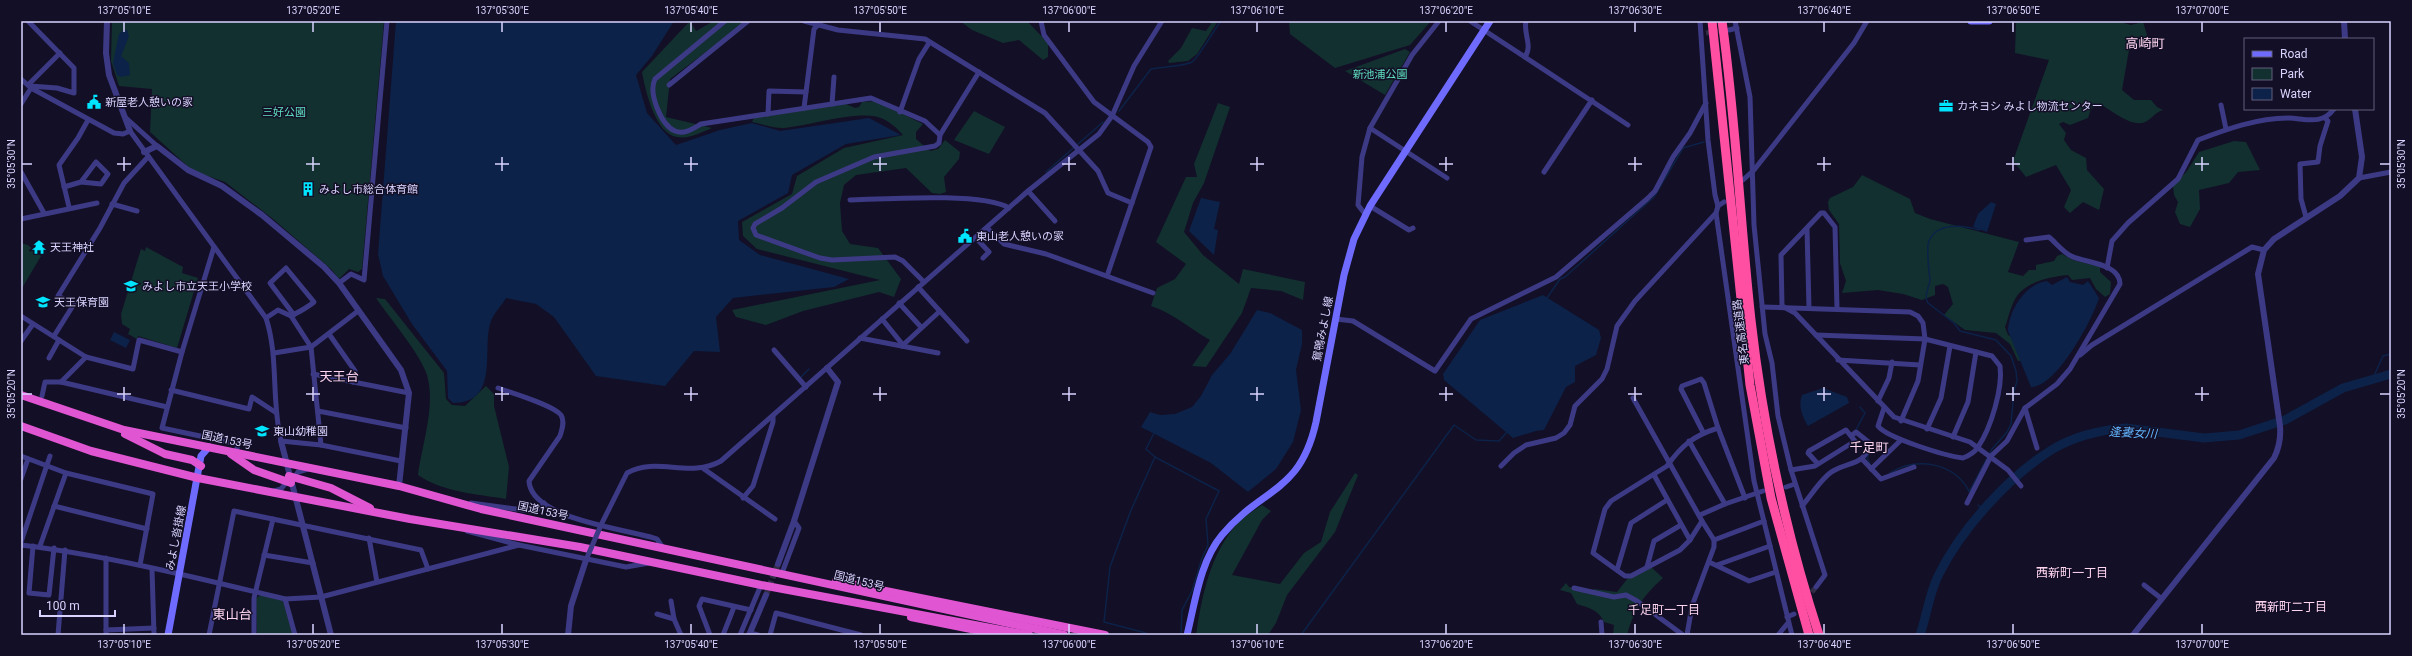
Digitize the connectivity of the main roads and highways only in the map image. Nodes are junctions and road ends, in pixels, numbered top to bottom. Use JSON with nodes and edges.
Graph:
{"nodes":[{"id":1,"x":1490,"y":21,"type":"edge"},
{"id":2,"x":1712,"y":21,"type":"edge"},
{"id":3,"x":1722,"y":21,"type":"edge"},
{"id":4,"x":1971,"y":21,"type":"edge"},
{"id":5,"x":1989,"y":21,"type":"edge"},
{"id":6,"x":21,"y":395,"type":"edge"},
{"id":7,"x":85,"y":418,"type":"junction"},
{"id":8,"x":21,"y":425,"type":"edge"},
{"id":9,"x":209,"y":447,"type":"junction"},
{"id":10,"x":223,"y":450,"type":"junction"},
{"id":11,"x":200,"y":466,"type":"junction"},
{"id":12,"x":198,"y":478,"type":"junction"},
{"id":13,"x":410,"y":519,"type":"junction"},
{"id":14,"x":824,"y":583,"type":"junction"},
{"id":15,"x":876,"y":606,"type":"junction"},
{"id":16,"x":168,"y":635,"type":"edge"},
{"id":17,"x":1001,"y":635,"type":"edge"},
{"id":18,"x":1029,"y":635,"type":"edge"},
{"id":19,"x":1064,"y":635,"type":"edge"},
{"id":20,"x":1105,"y":635,"type":"edge"},
{"id":21,"x":1187,"y":635,"type":"edge"},
{"id":22,"x":1809,"y":635,"type":"edge"},
{"id":23,"x":1819,"y":635,"type":"edge"}],
"edges":[{"from":1,"to":21,"type":"main road","name":"鴛鴨みよし線"},
{"from":2,"to":22,"type":"highway","name":"東名高速道路"},
{"from":3,"to":23,"type":"highway","name":"東名高速道路"},
{"from":4,"to":5,"type":"main road"},
{"from":6,"to":7,"type":"highway","name":"国道153号"},
{"from":7,"to":9,"type":"highway","name":"国道153号"},
{"from":7,"to":11,"type":"highway"},
{"from":8,"to":12,"type":"highway","name":"国道153号"},
{"from":9,"to":10,"type":"highway","name":"国道153号"},
{"from":9,"to":11,"type":"main road","name":"みよし沓掛線"},
{"from":10,"to":13,"type":"highway"},
{"from":10,"to":14,"type":"highway","name":"国道153号"},
{"from":11,"to":12,"type":"main road","name":"みよし沓掛線"},
{"from":12,"to":13,"type":"highway","name":"国道153号"},
{"from":12,"to":16,"type":"main road","name":"みよし沓掛線"},
{"from":13,"to":15,"type":"highway","name":"国道153号"},
{"from":14,"to":19,"type":"highway","name":"国道153号"},
{"from":14,"to":20,"type":"highway"},
{"from":15,"to":17,"type":"highway"},
{"from":15,"to":18,"type":"highway","name":"国道153号"}]}
